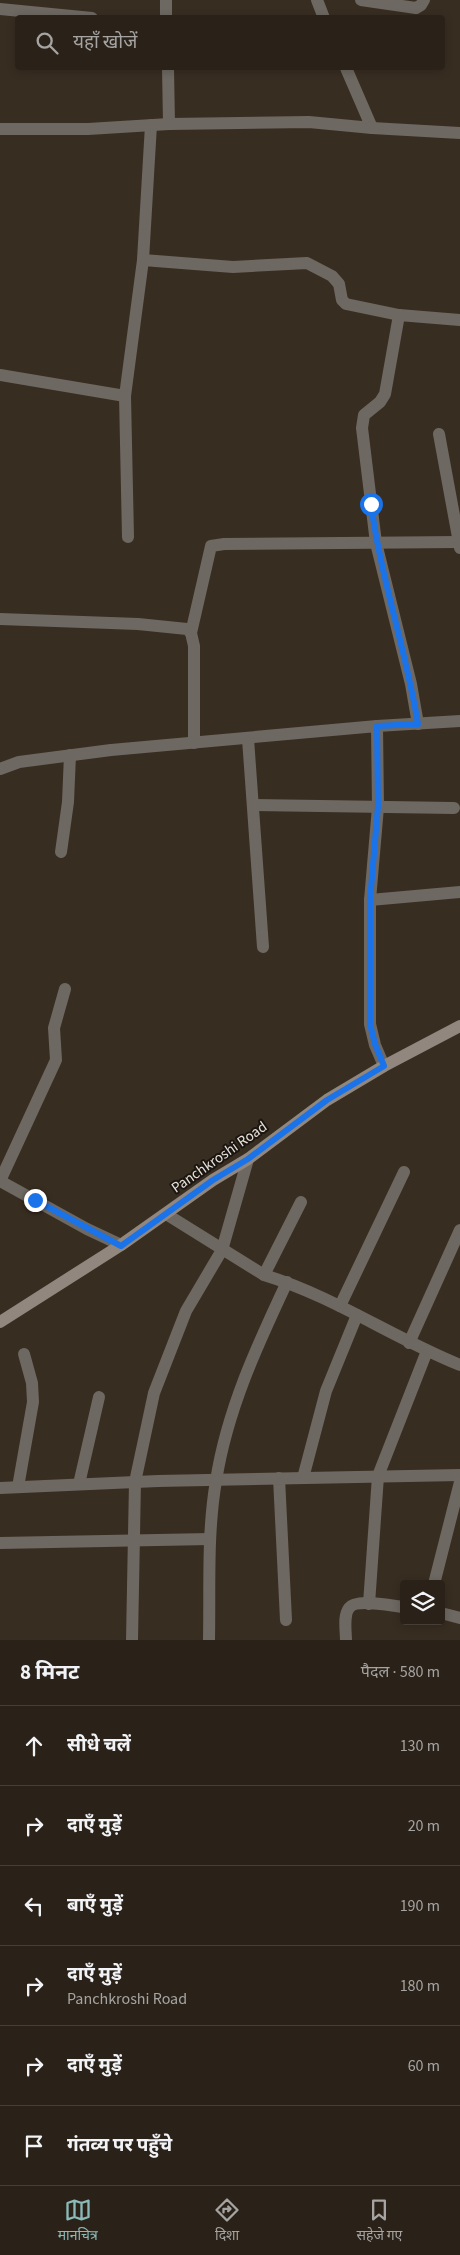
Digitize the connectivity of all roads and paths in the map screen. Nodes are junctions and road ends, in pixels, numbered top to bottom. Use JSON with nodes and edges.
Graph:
{"nodes":[{"id":1,"x":166,"y":0,"type":"edge"},
{"id":2,"x":317,"y":0,"type":"edge"},
{"id":3,"x":363,"y":0,"type":"edge"},
{"id":4,"x":424,"y":0,"type":"edge"},
{"id":5,"x":0,"y":9,"type":"edge"},
{"id":6,"x":61,"y":15,"type":"edge"},
{"id":7,"x":166,"y":15,"type":"edge"},
{"id":8,"x":323,"y":15,"type":"edge"},
{"id":9,"x":168,"y":70,"type":"edge"},
{"id":10,"x":347,"y":70,"type":"edge"},
{"id":11,"x":169,"y":124,"type":"junction"},
{"id":12,"x":151,"y":125,"type":"junction"},
{"id":13,"x":0,"y":128,"type":"edge"},
{"id":14,"x":372,"y":128,"type":"junction"},
{"id":15,"x":460,"y":133,"type":"edge"},
{"id":16,"x":143,"y":260,"type":"junction"},
{"id":17,"x":399,"y":315,"type":"junction"},
{"id":18,"x":460,"y":320,"type":"edge"},
{"id":19,"x":0,"y":376,"type":"edge"},
{"id":20,"x":125,"y":396,"type":"junction"},
{"id":21,"x":438,"y":434,"type":"dead end"},
{"id":22,"x":454,"y":491,"type":"edge"},
{"id":23,"x":128,"y":537,"type":"dead end"},
{"id":24,"x":376,"y":543,"type":"junction"},
{"id":25,"x":459,"y":545,"type":"edge"},
{"id":26,"x":0,"y":619,"type":"edge"},
{"id":27,"x":191,"y":633,"type":"junction"},
{"id":28,"x":460,"y":721,"type":"edge"},
{"id":29,"x":418,"y":724,"type":"junction"},
{"id":30,"x":377,"y":726,"type":"junction"},
{"id":31,"x":248,"y":739,"type":"junction"},
{"id":32,"x":194,"y":743,"type":"junction"},
{"id":33,"x":70,"y":755,"type":"junction"},
{"id":34,"x":0,"y":769,"type":"edge"},
{"id":35,"x":253,"y":805,"type":"junction"},
{"id":36,"x":378,"y":806,"type":"junction"},
{"id":37,"x":454,"y":808,"type":"dead end"},
{"id":38,"x":61,"y":852,"type":"dead end"},
{"id":39,"x":460,"y":892,"type":"edge"},
{"id":40,"x":370,"y":900,"type":"junction"},
{"id":41,"x":262,"y":947,"type":"dead end"},
{"id":42,"x":65,"y":989,"type":"dead end"},
{"id":43,"x":460,"y":1026,"type":"edge"},
{"id":44,"x":384,"y":1066,"type":"junction"},
{"id":45,"x":248,"y":1159,"type":"junction"},
{"id":46,"x":404,"y":1172,"type":"dead end"},
{"id":47,"x":0,"y":1181,"type":"edge"},
{"id":48,"x":301,"y":1202,"type":"dead end"},
{"id":49,"x":166,"y":1214,"type":"junction"},
{"id":50,"x":460,"y":1230,"type":"edge"},
{"id":51,"x":121,"y":1246,"type":"junction"},
{"id":52,"x":222,"y":1250,"type":"junction"},
{"id":53,"x":264,"y":1275,"type":"junction"},
{"id":54,"x":287,"y":1282,"type":"junction"},
{"id":55,"x":340,"y":1306,"type":"junction"},
{"id":56,"x":357,"y":1315,"type":"junction"},
{"id":57,"x":0,"y":1322,"type":"edge"},
{"id":58,"x":409,"y":1343,"type":"junction"},
{"id":59,"x":427,"y":1351,"type":"junction"},
{"id":60,"x":24,"y":1354,"type":"dead end"},
{"id":61,"x":460,"y":1365,"type":"edge"},
{"id":62,"x":99,"y":1397,"type":"dead end"},
{"id":63,"x":460,"y":1474,"type":"edge"},
{"id":64,"x":378,"y":1476,"type":"junction"},
{"id":65,"x":279,"y":1478,"type":"junction"},
{"id":66,"x":303,"y":1478,"type":"junction"},
{"id":67,"x":216,"y":1480,"type":"junction"},
{"id":68,"x":135,"y":1482,"type":"junction"},
{"id":69,"x":460,"y":1482,"type":"edge"},
{"id":70,"x":79,"y":1484,"type":"junction"},
{"id":71,"x":18,"y":1487,"type":"junction"},
{"id":72,"x":0,"y":1488,"type":"edge"},
{"id":73,"x":454,"y":1527,"type":"edge"},
{"id":74,"x":134,"y":1539,"type":"junction"},
{"id":75,"x":210,"y":1539,"type":"junction"},
{"id":76,"x":0,"y":1543,"type":"edge"},
{"id":77,"x":435,"y":1580,"type":"edge"},
{"id":78,"x":369,"y":1604,"type":"junction"},
{"id":79,"x":400,"y":1607,"type":"edge"},
{"id":80,"x":445,"y":1614,"type":"edge"},
{"id":81,"x":460,"y":1618,"type":"edge"},
{"id":82,"x":286,"y":1620,"type":"dead end"},
{"id":83,"x":132,"y":1640,"type":"edge"},
{"id":84,"x":209,"y":1640,"type":"edge"},
{"id":85,"x":346,"y":1640,"type":"edge"}],
"edges":[{"from":1,"to":7,"type":"street"},
{"from":2,"to":8,"type":"street"},
{"from":3,"to":4,"type":"street"},
{"from":5,"to":6,"type":"street"},
{"from":9,"to":11,"type":"street"},
{"from":10,"to":14,"type":"street"},
{"from":11,"to":12,"type":"street"},
{"from":11,"to":14,"type":"street"},
{"from":12,"to":13,"type":"street"},
{"from":12,"to":16,"type":"street"},
{"from":14,"to":15,"type":"street"},
{"from":16,"to":17,"type":"street"},
{"from":16,"to":20,"type":"street"},
{"from":17,"to":18,"type":"street"},
{"from":17,"to":24,"type":"street"},
{"from":19,"to":20,"type":"street"},
{"from":20,"to":23,"type":"street"},
{"from":21,"to":22,"type":"street"},
{"from":22,"to":25,"type":"street"},
{"from":24,"to":25,"type":"street"},
{"from":24,"to":27,"type":"street"},
{"from":24,"to":29,"type":"street"},
{"from":26,"to":27,"type":"street"},
{"from":27,"to":32,"type":"street"},
{"from":28,"to":29,"type":"street"},
{"from":29,"to":30,"type":"street"},
{"from":30,"to":31,"type":"street"},
{"from":30,"to":36,"type":"street"},
{"from":31,"to":32,"type":"street"},
{"from":31,"to":35,"type":"street"},
{"from":32,"to":33,"type":"street"},
{"from":33,"to":34,"type":"street"},
{"from":33,"to":38,"type":"street"},
{"from":35,"to":36,"type":"street"},
{"from":35,"to":41,"type":"street"},
{"from":36,"to":37,"type":"street"},
{"from":36,"to":40,"type":"street"},
{"from":39,"to":40,"type":"street"},
{"from":40,"to":44,"type":"street"},
{"from":42,"to":47,"type":"street"},
{"from":43,"to":44,"type":"street","name":"Panchkroshi Road"},
{"from":44,"to":45,"type":"street","name":"Panchkroshi Road"},
{"from":45,"to":49,"type":"street","name":"Panchkroshi Road"},
{"from":45,"to":52,"type":"street"},
{"from":46,"to":55,"type":"street"},
{"from":47,"to":51,"type":"street"},
{"from":48,"to":53,"type":"street"},
{"from":49,"to":51,"type":"street","name":"Panchkroshi Road"},
{"from":49,"to":52,"type":"street"},
{"from":50,"to":58,"type":"street"},
{"from":51,"to":57,"type":"street","name":"Panchkroshi Road"},
{"from":52,"to":53,"type":"street"},
{"from":52,"to":68,"type":"street"},
{"from":53,"to":54,"type":"street"},
{"from":54,"to":55,"type":"street"},
{"from":54,"to":67,"type":"street"},
{"from":55,"to":56,"type":"street"},
{"from":56,"to":58,"type":"street"},
{"from":56,"to":66,"type":"street"},
{"from":58,"to":59,"type":"street"},
{"from":59,"to":61,"type":"street"},
{"from":59,"to":64,"type":"street"},
{"from":60,"to":71,"type":"street"},
{"from":62,"to":70,"type":"street"},
{"from":63,"to":64,"type":"street"},
{"from":64,"to":66,"type":"street"},
{"from":64,"to":78,"type":"street"},
{"from":65,"to":66,"type":"street"},
{"from":65,"to":67,"type":"street"},
{"from":65,"to":82,"type":"street"},
{"from":67,"to":68,"type":"street"},
{"from":67,"to":75,"type":"street"},
{"from":68,"to":70,"type":"street"},
{"from":68,"to":74,"type":"street"},
{"from":69,"to":73,"type":"street"},
{"from":70,"to":71,"type":"street"},
{"from":71,"to":72,"type":"street"},
{"from":73,"to":77,"type":"street"},
{"from":74,"to":75,"type":"street"},
{"from":74,"to":76,"type":"street"},
{"from":74,"to":83,"type":"street"},
{"from":75,"to":84,"type":"street"},
{"from":78,"to":79,"type":"street"},
{"from":78,"to":85,"type":"street"},
{"from":80,"to":81,"type":"street"}]}
